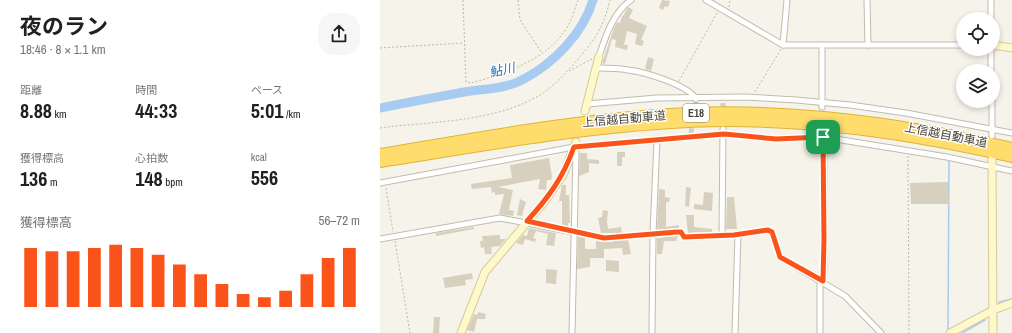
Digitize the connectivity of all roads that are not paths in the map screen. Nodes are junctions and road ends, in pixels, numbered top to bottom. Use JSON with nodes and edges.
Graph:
{"nodes":[{"id":1,"x":631,"y":0,"type":"edge"},
{"id":2,"x":706,"y":0,"type":"edge"},
{"id":3,"x":787,"y":0,"type":"edge"},
{"id":4,"x":867,"y":0,"type":"edge"},
{"id":5,"x":991,"y":0,"type":"edge"},
{"id":6,"x":991,"y":12,"type":"edge"},
{"id":7,"x":783,"y":45,"type":"junction"},
{"id":8,"x":822,"y":45,"type":"junction"},
{"id":9,"x":868,"y":45,"type":"junction"},
{"id":10,"x":956,"y":45,"type":"edge"},
{"id":11,"x":1000,"y":46,"type":"edge"},
{"id":12,"x":1012,"y":48,"type":"edge"},
{"id":13,"x":599,"y":56,"type":"joint"},
{"id":14,"x":597,"y":68,"type":"junction"},
{"id":15,"x":696,"y":100,"type":"junction"},
{"id":16,"x":822,"y":105,"type":"junction"},
{"id":17,"x":586,"y":108,"type":"joint"},
{"id":18,"x":992,"y":108,"type":"edge"},
{"id":19,"x":992,"y":130,"type":"junction"},
{"id":20,"x":724,"y":132,"type":"junction"},
{"id":21,"x":1012,"y":134,"type":"edge"},
{"id":22,"x":823,"y":135,"type":"junction"},
{"id":23,"x":992,"y":136,"type":"dead end"},
{"id":24,"x":657,"y":140,"type":"junction"},
{"id":25,"x":575,"y":145,"type":"junction"},
{"id":26,"x":1012,"y":148,"type":"edge"},
{"id":27,"x":380,"y":154,"type":"edge"},
{"id":28,"x":1012,"y":157,"type":"edge"},
{"id":29,"x":380,"y":162,"type":"edge"},
{"id":30,"x":992,"y":162,"type":"junction"},
{"id":31,"x":1012,"y":171,"type":"edge"},
{"id":32,"x":382,"y":183,"type":"edge"},
{"id":33,"x":527,"y":221,"type":"junction"},
{"id":34,"x":575,"y":233,"type":"junction"},
{"id":35,"x":653,"y":234,"type":"junction"},
{"id":36,"x":722,"y":234,"type":"junction"},
{"id":37,"x":738,"y":234,"type":"junction"},
{"id":38,"x":380,"y":239,"type":"edge"},
{"id":39,"x":823,"y":281,"type":"junction"},
{"id":40,"x":1012,"y":303,"type":"edge"},
{"id":41,"x":992,"y":310,"type":"junction"},
{"id":42,"x":461,"y":333,"type":"edge"},
{"id":43,"x":572,"y":333,"type":"edge"},
{"id":44,"x":652,"y":333,"type":"edge"},
{"id":45,"x":735,"y":333,"type":"edge"},
{"id":46,"x":820,"y":333,"type":"edge"},
{"id":47,"x":881,"y":333,"type":"edge"},
{"id":48,"x":950,"y":333,"type":"edge"},
{"id":49,"x":992,"y":333,"type":"edge"}],
"edges":[{"from":1,"to":13,"type":"street"},
{"from":2,"to":7,"type":"street"},
{"from":3,"to":7,"type":"street"},
{"from":4,"to":9,"type":"street"},
{"from":5,"to":6,"type":"street"},
{"from":7,"to":8,"type":"street"},
{"from":8,"to":9,"type":"street"},
{"from":8,"to":16,"type":"street"},
{"from":9,"to":10,"type":"street"},
{"from":11,"to":12,"type":"street"},
{"from":13,"to":14,"type":"street"},
{"from":14,"to":15,"type":"street"},
{"from":14,"to":17,"type":"street"},
{"from":15,"to":16,"type":"street"},
{"from":15,"to":17,"type":"street"},
{"from":16,"to":19,"type":"street"},
{"from":18,"to":19,"type":"street"},
{"from":19,"to":21,"type":"street"},
{"from":19,"to":23,"type":"street"},
{"from":20,"to":22,"type":"street"},
{"from":20,"to":24,"type":"street"},
{"from":20,"to":36,"type":"street"},
{"from":22,"to":30,"type":"street"},
{"from":22,"to":39,"type":"street"},
{"from":24,"to":25,"type":"street"},
{"from":24,"to":35,"type":"street"},
{"from":25,"to":32,"type":"street"},
{"from":25,"to":33,"type":"street"},
{"from":25,"to":34,"type":"street"},
{"from":26,"to":27,"type":"highway","name":"上信越自動車道","number":"E18"},
{"from":28,"to":29,"type":"highway","name":"上信越自動車道","number":"E18"},
{"from":30,"to":31,"type":"street"},
{"from":30,"to":41,"type":"street"},
{"from":33,"to":34,"type":"street"},
{"from":33,"to":38,"type":"street"},
{"from":33,"to":42,"type":"street"},
{"from":34,"to":35,"type":"street"},
{"from":34,"to":43,"type":"street"},
{"from":35,"to":36,"type":"street"},
{"from":35,"to":44,"type":"street"},
{"from":36,"to":37,"type":"street"},
{"from":37,"to":39,"type":"street"},
{"from":37,"to":45,"type":"street"},
{"from":39,"to":46,"type":"street"},
{"from":39,"to":47,"type":"street"},
{"from":40,"to":41,"type":"street"},
{"from":41,"to":48,"type":"street"},
{"from":41,"to":49,"type":"street"}]}
